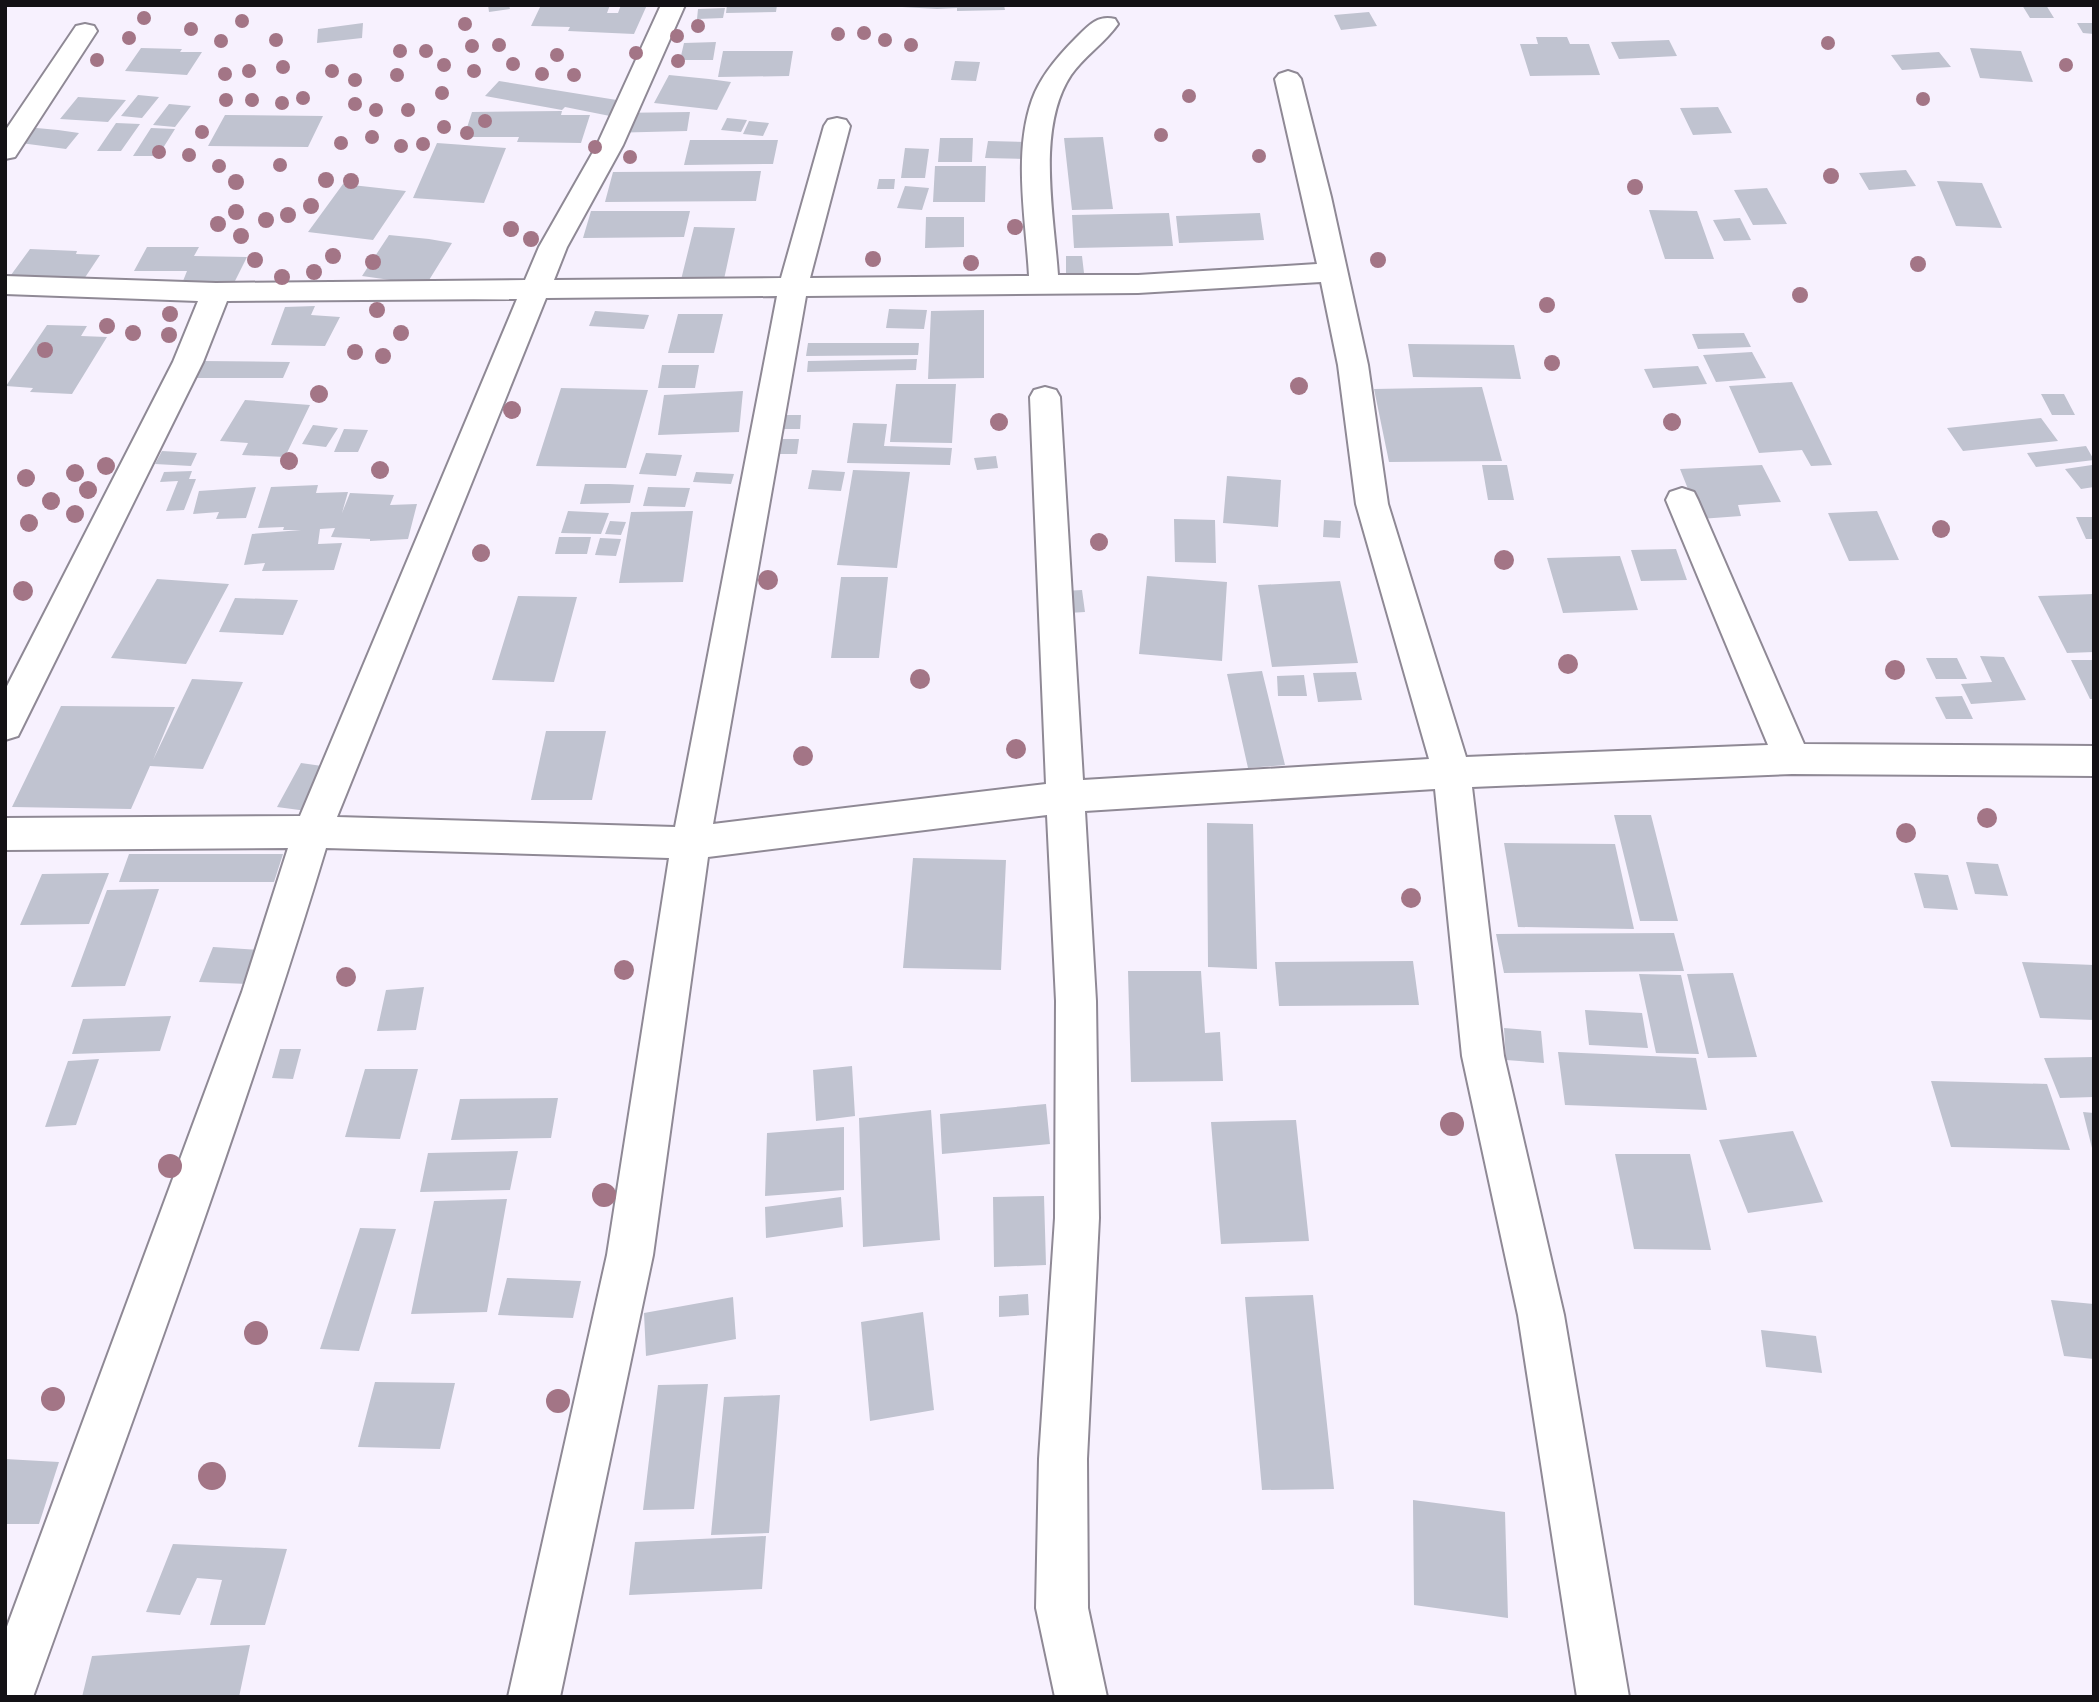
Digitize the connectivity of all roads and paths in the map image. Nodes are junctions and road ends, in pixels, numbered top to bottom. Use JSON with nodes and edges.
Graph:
{"nodes":[{"id":1,"x":673,"y":5,"type":"edge"},
{"id":2,"x":1106,"y":24,"type":"dead end"},
{"id":3,"x":85,"y":31,"type":"dead end"},
{"id":4,"x":1289,"y":79,"type":"dead end"},
{"id":5,"x":837,"y":126,"type":"dead end"},
{"id":6,"x":5,"y":151,"type":"edge"},
{"id":7,"x":1332,"y":272,"type":"junction"},
{"id":8,"x":1044,"y":284,"type":"junction"},
{"id":9,"x":5,"y":285,"type":"edge"},
{"id":10,"x":793,"y":287,"type":"junction"},
{"id":11,"x":537,"y":289,"type":"junction"},
{"id":12,"x":216,"y":292,"type":"junction"},
{"id":13,"x":1045,"y":397,"type":"dead end"},
{"id":14,"x":1682,"y":500,"type":"dead end"},
{"id":15,"x":5,"y":726,"type":"edge"},
{"id":16,"x":1792,"y":759,"type":"junction"},
{"id":17,"x":2094,"y":761,"type":"edge"},
{"id":18,"x":1452,"y":773,"type":"junction"},
{"id":19,"x":1065,"y":797,"type":"junction"},
{"id":20,"x":312,"y":832,"type":"junction"},
{"id":21,"x":5,"y":834,"type":"edge"},
{"id":22,"x":691,"y":843,"type":"junction"},
{"id":23,"x":7,"y":1697,"type":"edge"},
{"id":24,"x":534,"y":1697,"type":"edge"},
{"id":25,"x":1081,"y":1697,"type":"edge"},
{"id":26,"x":1603,"y":1697,"type":"edge"}],
"edges":[{"from":1,"to":11,"type":"street"},
{"from":2,"to":8,"type":"street"},
{"from":3,"to":6,"type":"street"},
{"from":4,"to":7,"type":"street"},
{"from":5,"to":10,"type":"street"},
{"from":7,"to":8,"type":"street"},
{"from":7,"to":18,"type":"street"},
{"from":8,"to":10,"type":"street"},
{"from":9,"to":12,"type":"street"},
{"from":10,"to":11,"type":"street"},
{"from":10,"to":22,"type":"street"},
{"from":11,"to":12,"type":"street"},
{"from":11,"to":20,"type":"street"},
{"from":12,"to":15,"type":"street"},
{"from":13,"to":19,"type":"street"},
{"from":14,"to":16,"type":"street"},
{"from":16,"to":17,"type":"street"},
{"from":16,"to":18,"type":"street"},
{"from":18,"to":19,"type":"street"},
{"from":18,"to":26,"type":"street"},
{"from":19,"to":22,"type":"street"},
{"from":19,"to":25,"type":"street"},
{"from":20,"to":21,"type":"street"},
{"from":20,"to":22,"type":"street"},
{"from":20,"to":23,"type":"street"},
{"from":22,"to":24,"type":"street"}]}
